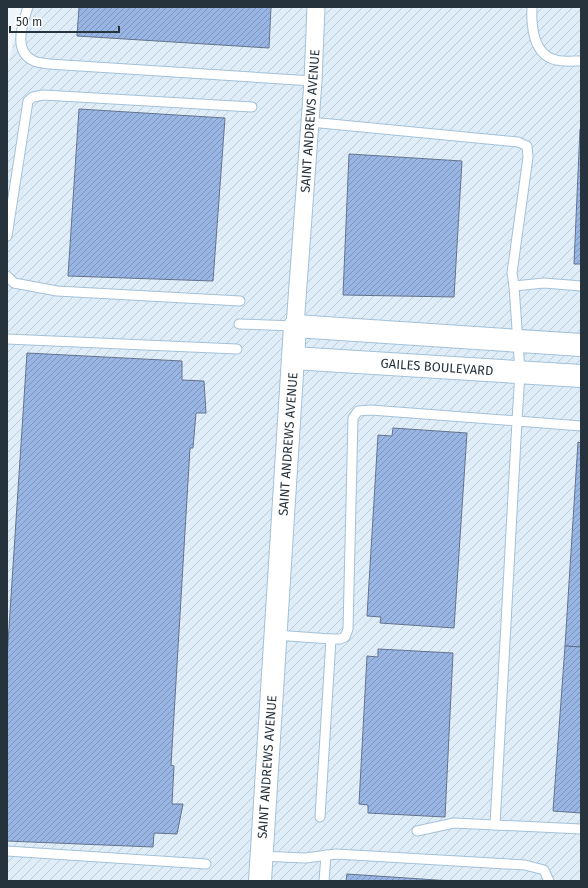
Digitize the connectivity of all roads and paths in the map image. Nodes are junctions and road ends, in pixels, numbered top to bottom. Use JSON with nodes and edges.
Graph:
{"nodes":[{"id":1,"x":28,"y":7,"type":"edge"},
{"id":2,"x":316,"y":7,"type":"edge"},
{"id":3,"x":532,"y":7,"type":"edge"},
{"id":4,"x":581,"y":61,"type":"edge"},
{"id":5,"x":313,"y":81,"type":"junction"},
{"id":6,"x":252,"y":107,"type":"dead end"},
{"id":7,"x":310,"y":122,"type":"junction"},
{"id":8,"x":7,"y":236,"type":"edge"},
{"id":9,"x":7,"y":276,"type":"edge"},
{"id":10,"x":514,"y":286,"type":"junction"},
{"id":11,"x":581,"y":286,"type":"edge"},
{"id":12,"x":240,"y":301,"type":"dead end"},
{"id":13,"x":239,"y":324,"type":"dead end"},
{"id":14,"x":295,"y":326,"type":"junction"},
{"id":15,"x":7,"y":339,"type":"edge"},
{"id":16,"x":517,"y":341,"type":"junction"},
{"id":17,"x":581,"y":345,"type":"edge"},
{"id":18,"x":238,"y":349,"type":"dead end"},
{"id":19,"x":293,"y":358,"type":"junction"},
{"id":20,"x":520,"y":372,"type":"junction"},
{"id":21,"x":581,"y":376,"type":"edge"},
{"id":22,"x":517,"y":421,"type":"junction"},
{"id":23,"x":581,"y":426,"type":"edge"},
{"id":24,"x":275,"y":635,"type":"junction"},
{"id":25,"x":331,"y":639,"type":"junction"},
{"id":26,"x":320,"y":816,"type":"dead end"},
{"id":27,"x":495,"y":825,"type":"junction"},
{"id":28,"x":581,"y":829,"type":"edge"},
{"id":29,"x":417,"y":831,"type":"dead end"},
{"id":30,"x":7,"y":851,"type":"edge"},
{"id":31,"x":326,"y":855,"type":"junction"},
{"id":32,"x":261,"y":856,"type":"junction"},
{"id":33,"x":206,"y":864,"type":"dead end"},
{"id":34,"x":260,"y":881,"type":"edge"},
{"id":35,"x":324,"y":881,"type":"edge"},
{"id":36,"x":549,"y":881,"type":"edge"}],
"edges":[{"from":1,"to":5,"type":"lane"},
{"from":2,"to":5,"type":"street","name":"SAINT ANDREWS AVENUE"},
{"from":3,"to":4,"type":"lane"},
{"from":5,"to":7,"type":"street","name":"SAINT ANDREWS AVENUE"},
{"from":6,"to":8,"type":"lane"},
{"from":7,"to":10,"type":"lane"},
{"from":7,"to":14,"type":"street","name":"SAINT ANDREWS AVENUE"},
{"from":9,"to":12,"type":"lane"},
{"from":10,"to":11,"type":"lane"},
{"from":10,"to":16,"type":"lane"},
{"from":13,"to":14,"type":"lane"},
{"from":14,"to":16,"type":"street"},
{"from":14,"to":19,"type":"street","name":"SAINT ANDREWS AVENUE"},
{"from":15,"to":18,"type":"lane"},
{"from":16,"to":17,"type":"street"},
{"from":16,"to":20,"type":"lane"},
{"from":19,"to":20,"type":"street","name":"GAILES BOULEVARD"},
{"from":19,"to":24,"type":"street","name":"SAINT ANDREWS AVENUE"},
{"from":20,"to":21,"type":"street","name":"GAILES BOULEVARD"},
{"from":20,"to":22,"type":"lane"},
{"from":22,"to":23,"type":"lane"},
{"from":22,"to":25,"type":"lane"},
{"from":22,"to":27,"type":"lane"},
{"from":24,"to":25,"type":"lane"},
{"from":24,"to":32,"type":"street","name":"SAINT ANDREWS AVENUE"},
{"from":25,"to":26,"type":"lane"},
{"from":27,"to":28,"type":"lane"},
{"from":27,"to":29,"type":"lane"},
{"from":30,"to":33,"type":"lane"},
{"from":31,"to":32,"type":"lane"},
{"from":31,"to":35,"type":"lane"},
{"from":31,"to":36,"type":"lane"},
{"from":32,"to":34,"type":"street","name":"SAINT ANDREWS AVENUE"}]}
